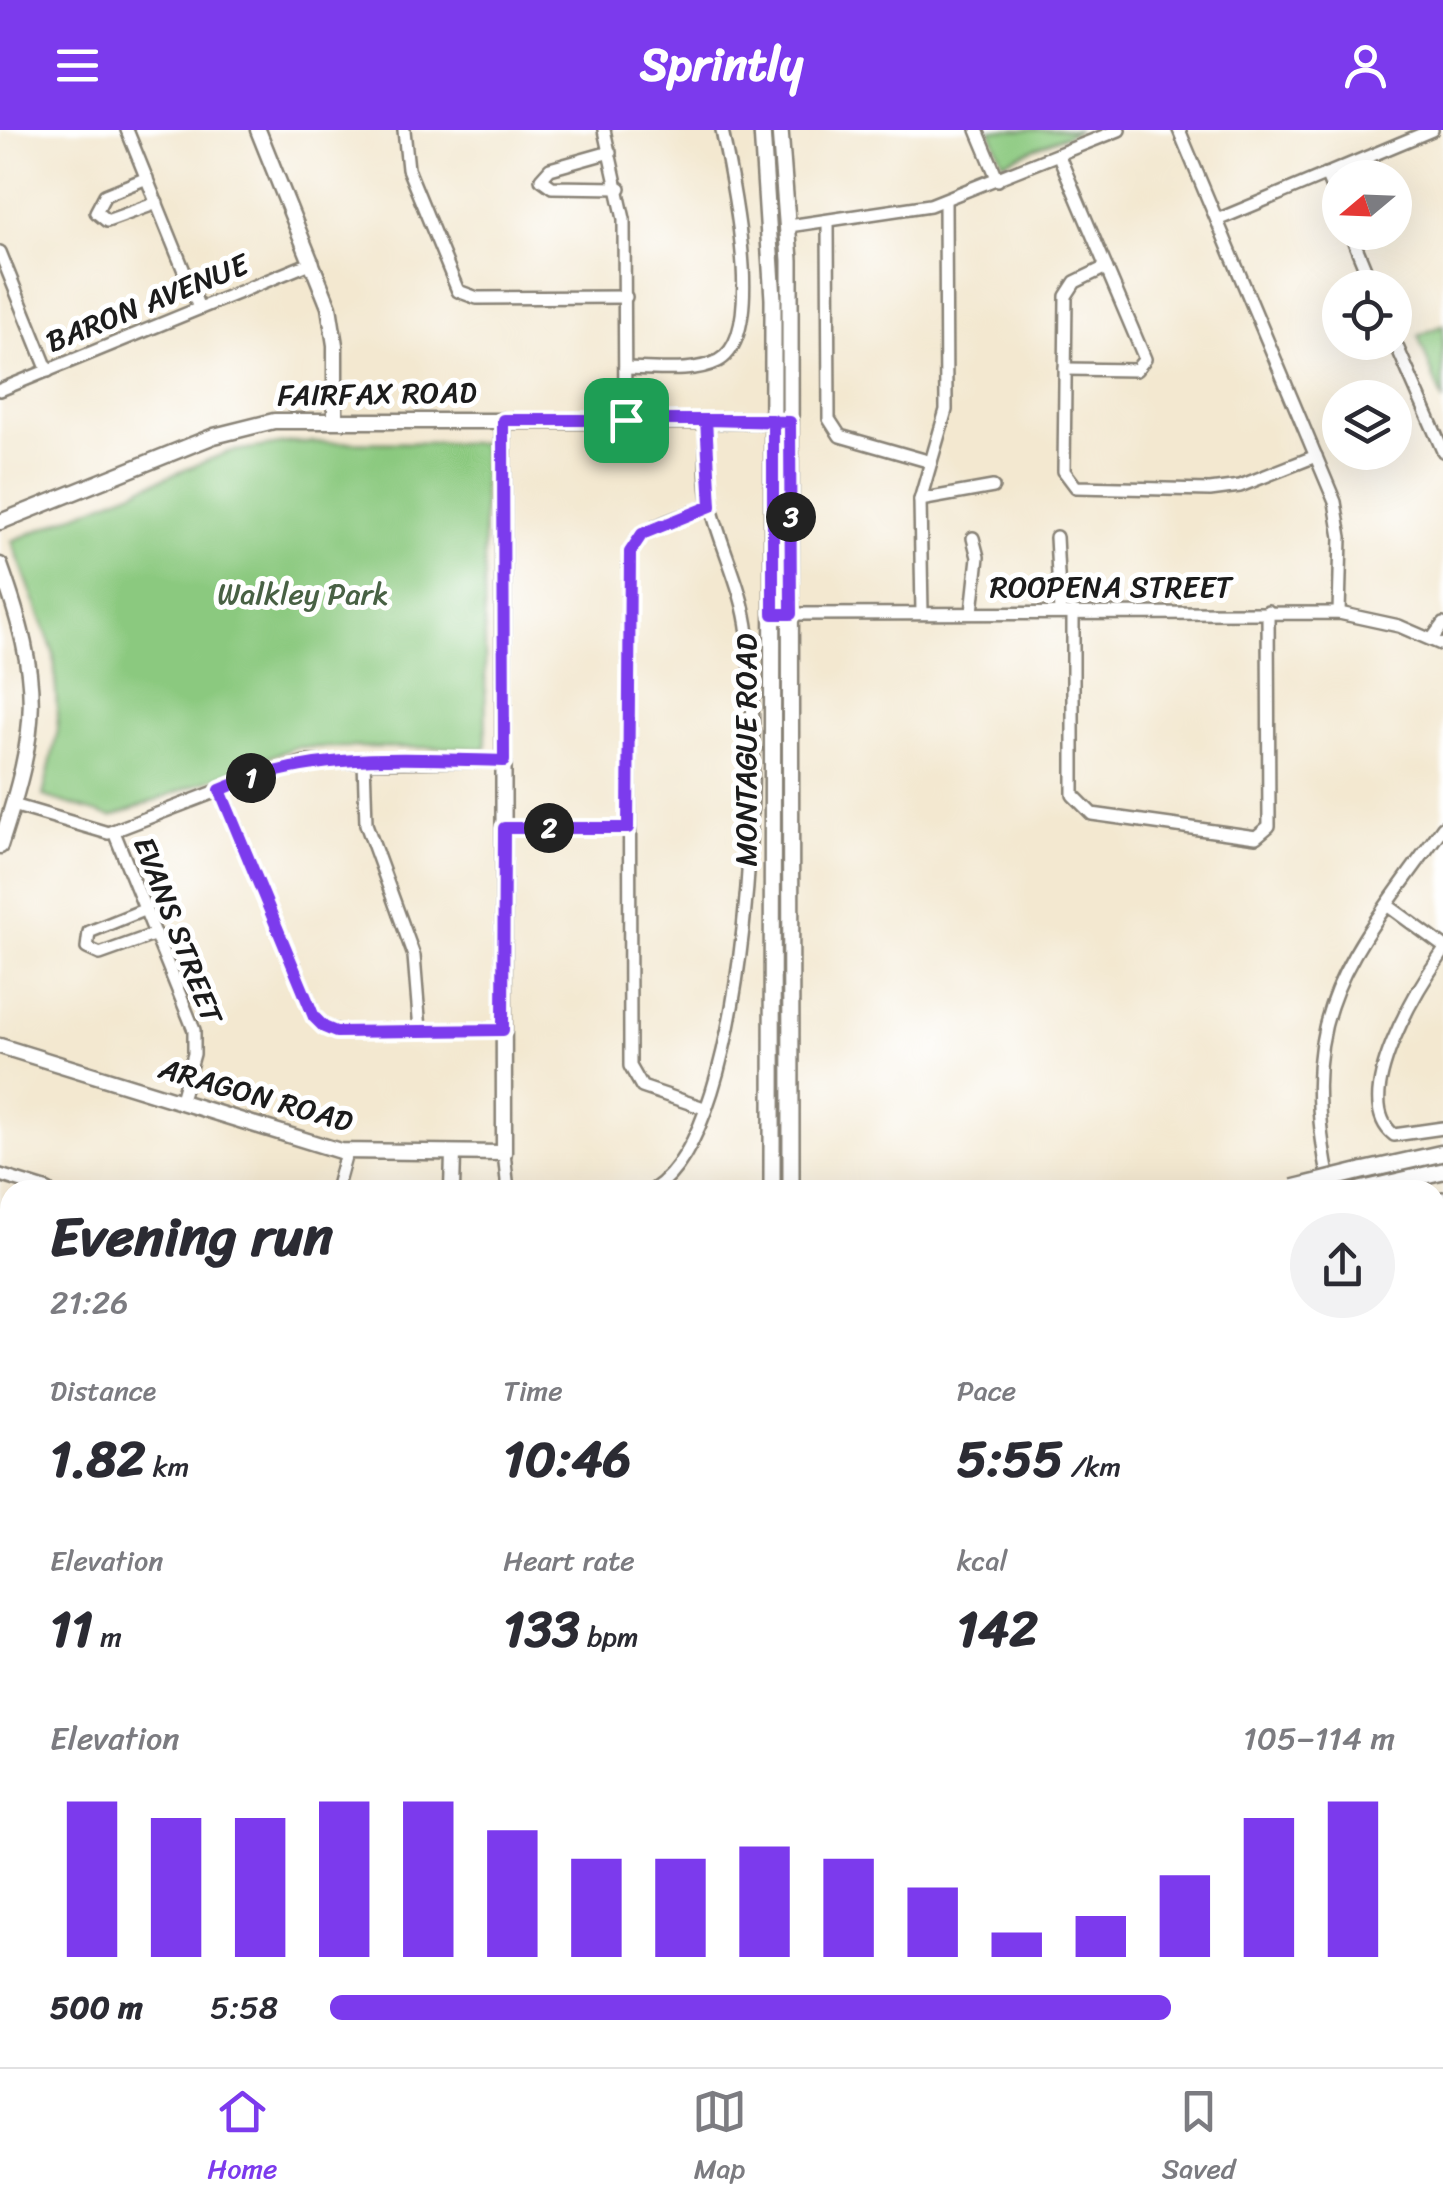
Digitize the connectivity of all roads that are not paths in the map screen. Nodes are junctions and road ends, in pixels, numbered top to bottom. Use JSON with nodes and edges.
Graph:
{"nodes":[{"id":1,"x":127,"y":130,"type":"edge"},
{"id":2,"x":258,"y":130,"type":"edge"},
{"id":3,"x":404,"y":130,"type":"edge"},
{"id":4,"x":604,"y":130,"type":"edge"},
{"id":5,"x":722,"y":130,"type":"edge"},
{"id":6,"x":762,"y":130,"type":"edge"},
{"id":7,"x":780,"y":130,"type":"edge"},
{"id":8,"x":977,"y":130,"type":"edge"},
{"id":9,"x":1119,"y":130,"type":"edge"},
{"id":10,"x":1180,"y":130,"type":"edge"},
{"id":11,"x":1432,"y":130,"type":"edge"},
{"id":12,"x":610,"y":152,"type":"junction"},
{"id":13,"x":1059,"y":156,"type":"junction"},
{"id":14,"x":1360,"y":160,"type":"edge"},
{"id":15,"x":1322,"y":176,"type":"edge"},
{"id":16,"x":147,"y":178,"type":"junction"},
{"id":17,"x":998,"y":180,"type":"junction"},
{"id":18,"x":620,"y":188,"type":"junction"},
{"id":19,"x":945,"y":200,"type":"junction"},
{"id":20,"x":156,"y":203,"type":"junction"},
{"id":21,"x":1217,"y":220,"type":"junction"},
{"id":22,"x":828,"y":221,"type":"junction"},
{"id":23,"x":780,"y":227,"type":"junction"},
{"id":24,"x":0,"y":252,"type":"edge"},
{"id":25,"x":313,"y":262,"type":"junction"},
{"id":26,"x":1106,"y":267,"type":"junction"},
{"id":27,"x":626,"y":297,"type":"junction"},
{"id":28,"x":199,"y":308,"type":"junction"},
{"id":29,"x":1403,"y":360,"type":"edge"},
{"id":30,"x":626,"y":368,"type":"junction"},
{"id":31,"x":1065,"y":369,"type":"junction"},
{"id":32,"x":48,"y":371,"type":"junction"},
{"id":33,"x":0,"y":390,"type":"edge"},
{"id":34,"x":335,"y":419,"type":"junction"},
{"id":35,"x":503,"y":420,"type":"junction"},
{"id":36,"x":626,"y":420,"type":"junction"},
{"id":37,"x":706,"y":420,"type":"junction"},
{"id":38,"x":773,"y":420,"type":"junction"},
{"id":39,"x":790,"y":422,"type":"junction"},
{"id":40,"x":1443,"y":451,"type":"edge"},
{"id":41,"x":1316,"y":456,"type":"junction"},
{"id":42,"x":931,"y":462,"type":"junction"},
{"id":43,"x":993,"y":487,"type":"dead end"},
{"id":44,"x":920,"y":500,"type":"junction"},
{"id":45,"x":711,"y":506,"type":"junction"},
{"id":46,"x":0,"y":522,"type":"edge"},
{"id":47,"x":1056,"y":537,"type":"dead end"},
{"id":48,"x":974,"y":538,"type":"dead end"},
{"id":49,"x":0,"y":565,"type":"edge"},
{"id":50,"x":1268,"y":611,"type":"junction"},
{"id":51,"x":922,"y":612,"type":"junction"},
{"id":52,"x":972,"y":612,"type":"junction"},
{"id":53,"x":1066,"y":612,"type":"junction"},
{"id":54,"x":1339,"y":613,"type":"junction"},
{"id":55,"x":773,"y":614,"type":"junction"},
{"id":56,"x":791,"y":614,"type":"junction"},
{"id":57,"x":1443,"y":624,"type":"edge"},
{"id":58,"x":1438,"y":642,"type":"edge"},
{"id":59,"x":364,"y":760,"type":"junction"},
{"id":60,"x":504,"y":761,"type":"junction"},
{"id":61,"x":220,"y":790,"type":"junction"},
{"id":62,"x":14,"y":805,"type":"junction"},
{"id":63,"x":1443,"y":827,"type":"edge"},
{"id":64,"x":504,"y":828,"type":"junction"},
{"id":65,"x":628,"y":828,"type":"junction"},
{"id":66,"x":114,"y":832,"type":"junction"},
{"id":67,"x":0,"y":846,"type":"edge"},
{"id":68,"x":1387,"y":904,"type":"junction"},
{"id":69,"x":146,"y":909,"type":"junction"},
{"id":70,"x":156,"y":934,"type":"junction"},
{"id":71,"x":1443,"y":949,"type":"edge"},
{"id":72,"x":420,"y":1030,"type":"junction"},
{"id":73,"x":503,"y":1030,"type":"junction"},
{"id":74,"x":0,"y":1046,"type":"edge"},
{"id":75,"x":180,"y":1103,"type":"junction"},
{"id":76,"x":704,"y":1108,"type":"junction"},
{"id":77,"x":1443,"y":1128,"type":"edge"},
{"id":78,"x":346,"y":1153,"type":"junction"},
{"id":79,"x":453,"y":1153,"type":"junction"},
{"id":80,"x":504,"y":1153,"type":"junction"},
{"id":81,"x":1443,"y":1154,"type":"edge"},
{"id":82,"x":1443,"y":1171,"type":"edge"},
{"id":83,"x":339,"y":1180,"type":"edge"},
{"id":84,"x":452,"y":1180,"type":"edge"},
{"id":85,"x":507,"y":1180,"type":"edge"},
{"id":86,"x":663,"y":1180,"type":"edge"},
{"id":87,"x":772,"y":1180,"type":"edge"},
{"id":88,"x":791,"y":1180,"type":"edge"},
{"id":89,"x":1327,"y":1180,"type":"edge"},
{"id":90,"x":1329,"y":1180,"type":"edge"},
{"id":91,"x":1405,"y":1180,"type":"edge"}],
"edges":[{"from":1,"to":16,"type":"street"},
{"from":2,"to":25,"type":"street"},
{"from":3,"to":27,"type":"street"},
{"from":4,"to":12,"type":"street"},
{"from":5,"to":30,"type":"street"},
{"from":6,"to":23,"type":"main road","name":"MONTAGUE ROAD"},
{"from":7,"to":23,"type":"main road","name":"MONTAGUE ROAD"},
{"from":8,"to":17,"type":"street"},
{"from":9,"to":13,"type":"street"},
{"from":10,"to":21,"type":"street"},
{"from":11,"to":14,"type":"street"},
{"from":12,"to":18,"type":"street"},
{"from":12,"to":18,"type":"street"},
{"from":13,"to":17,"type":"street"},
{"from":13,"to":26,"type":"street"},
{"from":15,"to":21,"type":"street"},
{"from":16,"to":20,"type":"street"},
{"from":16,"to":20,"type":"street"},
{"from":17,"to":19,"type":"street"},
{"from":18,"to":27,"type":"street"},
{"from":19,"to":22,"type":"street"},
{"from":19,"to":42,"type":"street"},
{"from":20,"to":28,"type":"street"},
{"from":21,"to":41,"type":"street"},
{"from":22,"to":23,"type":"street"},
{"from":22,"to":42,"type":"street"},
{"from":23,"to":38,"type":"main road","name":"MONTAGUE ROAD"},
{"from":23,"to":39,"type":"main road","name":"MONTAGUE ROAD"},
{"from":24,"to":32,"type":"street"},
{"from":25,"to":28,"type":"street","name":"BARON AVENUE"},
{"from":25,"to":34,"type":"street"},
{"from":26,"to":31,"type":"street"},
{"from":26,"to":31,"type":"street"},
{"from":27,"to":30,"type":"street"},
{"from":28,"to":32,"type":"street","name":"BARON AVENUE"},
{"from":29,"to":40,"type":"street"},
{"from":30,"to":36,"type":"street"},
{"from":31,"to":41,"type":"street"},
{"from":32,"to":33,"type":"street","name":"BARON AVENUE"},
{"from":34,"to":35,"type":"street","name":"FAIRFAX ROAD"},
{"from":34,"to":46,"type":"street","name":"FAIRFAX ROAD"},
{"from":35,"to":36,"type":"street","name":"FAIRFAX ROAD"},
{"from":35,"to":60,"type":"street"},
{"from":36,"to":37,"type":"street","name":"FAIRFAX ROAD"},
{"from":37,"to":38,"type":"street","name":"FAIRFAX ROAD"},
{"from":37,"to":45,"type":"street"},
{"from":38,"to":39,"type":"main road"},
{"from":38,"to":55,"type":"main road","name":"MONTAGUE ROAD"},
{"from":39,"to":56,"type":"main road","name":"MONTAGUE ROAD"},
{"from":41,"to":54,"type":"street"},
{"from":42,"to":44,"type":"street"},
{"from":43,"to":44,"type":"street"},
{"from":44,"to":51,"type":"street"},
{"from":45,"to":65,"type":"street"},
{"from":45,"to":76,"type":"street"},
{"from":47,"to":53,"type":"street"},
{"from":48,"to":52,"type":"street"},
{"from":49,"to":62,"type":"street"},
{"from":50,"to":53,"type":"street","name":"ROOPENA STREET"},
{"from":50,"to":53,"type":"street"},
{"from":50,"to":54,"type":"street","name":"ROOPENA STREET"},
{"from":51,"to":52,"type":"street","name":"ROOPENA STREET"},
{"from":51,"to":56,"type":"street","name":"ROOPENA STREET"},
{"from":52,"to":53,"type":"street","name":"ROOPENA STREET"},
{"from":54,"to":58,"type":"street","name":"ROOPENA STREET"},
{"from":55,"to":56,"type":"street","name":"ROOPENA STREET"},
{"from":55,"to":87,"type":"main road","name":"MONTAGUE ROAD"},
{"from":56,"to":88,"type":"main road","name":"MONTAGUE ROAD"},
{"from":57,"to":58,"type":"street"},
{"from":59,"to":60,"type":"street"},
{"from":59,"to":61,"type":"street"},
{"from":59,"to":72,"type":"street"},
{"from":60,"to":64,"type":"street"},
{"from":61,"to":66,"type":"street"},
{"from":61,"to":72,"type":"street"},
{"from":62,"to":66,"type":"street"},
{"from":62,"to":67,"type":"street"},
{"from":63,"to":68,"type":"street"},
{"from":64,"to":65,"type":"street"},
{"from":64,"to":73,"type":"street"},
{"from":65,"to":76,"type":"street"},
{"from":66,"to":69,"type":"street","name":"EVANS STREET"},
{"from":68,"to":71,"type":"street"},
{"from":68,"to":90,"type":"street"},
{"from":69,"to":70,"type":"street","name":"EVANS STREET"},
{"from":69,"to":70,"type":"street"},
{"from":70,"to":75,"type":"street","name":"EVANS STREET"},
{"from":71,"to":77,"type":"street"},
{"from":72,"to":73,"type":"street"},
{"from":73,"to":80,"type":"street"},
{"from":74,"to":75,"type":"street","name":"ARAGON ROAD"},
{"from":75,"to":78,"type":"street","name":"ARAGON ROAD"},
{"from":76,"to":86,"type":"street"},
{"from":78,"to":79,"type":"street","name":"ARAGON ROAD"},
{"from":78,"to":83,"type":"street"},
{"from":79,"to":80,"type":"street","name":"ARAGON ROAD"},
{"from":79,"to":84,"type":"street"},
{"from":80,"to":85,"type":"street"},
{"from":81,"to":89,"type":"main road","bridge":true},
{"from":82,"to":91,"type":"main road"}]}
